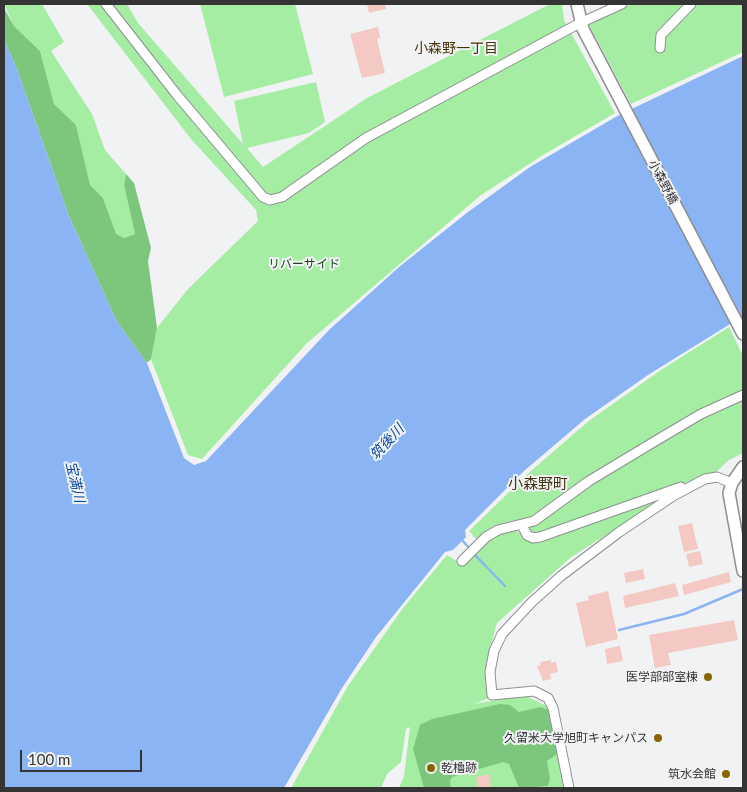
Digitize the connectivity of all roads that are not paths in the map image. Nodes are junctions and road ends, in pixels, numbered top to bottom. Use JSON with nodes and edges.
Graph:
{"nodes":[{"id":1,"x":106,"y":4,"type":"edge"},
{"id":2,"x":577,"y":4,"type":"edge"},
{"id":3,"x":622,"y":4,"type":"edge"},
{"id":4,"x":691,"y":4,"type":"edge"},
{"id":5,"x":582,"y":26,"type":"junction"},
{"id":6,"x":660,"y":48,"type":"dead end"},
{"id":7,"x":743,"y":334,"type":"edge"},
{"id":8,"x":743,"y":395,"type":"edge"},
{"id":9,"x":743,"y":467,"type":"edge"},
{"id":10,"x":732,"y":483,"type":"junction"},
{"id":11,"x":694,"y":484,"type":"junction"},
{"id":12,"x":522,"y":525,"type":"junction"},
{"id":13,"x":462,"y":561,"type":"dead end"},
{"id":14,"x":743,"y":571,"type":"edge"},
{"id":15,"x":569,"y":788,"type":"edge"}],
"edges":[{"from":1,"to":5,"type":"street"},
{"from":2,"to":5,"type":"main road","name":"小森野橋"},
{"from":3,"to":5,"type":"street"},
{"from":4,"to":6,"type":"street"},
{"from":5,"to":7,"type":"main road","name":"小森野橋"},
{"from":8,"to":12,"type":"street"},
{"from":9,"to":10,"type":"main road"},
{"from":10,"to":11,"type":"street"},
{"from":10,"to":14,"type":"main road"},
{"from":11,"to":12,"type":"street"},
{"from":11,"to":15,"type":"street"},
{"from":12,"to":13,"type":"street"}]}
